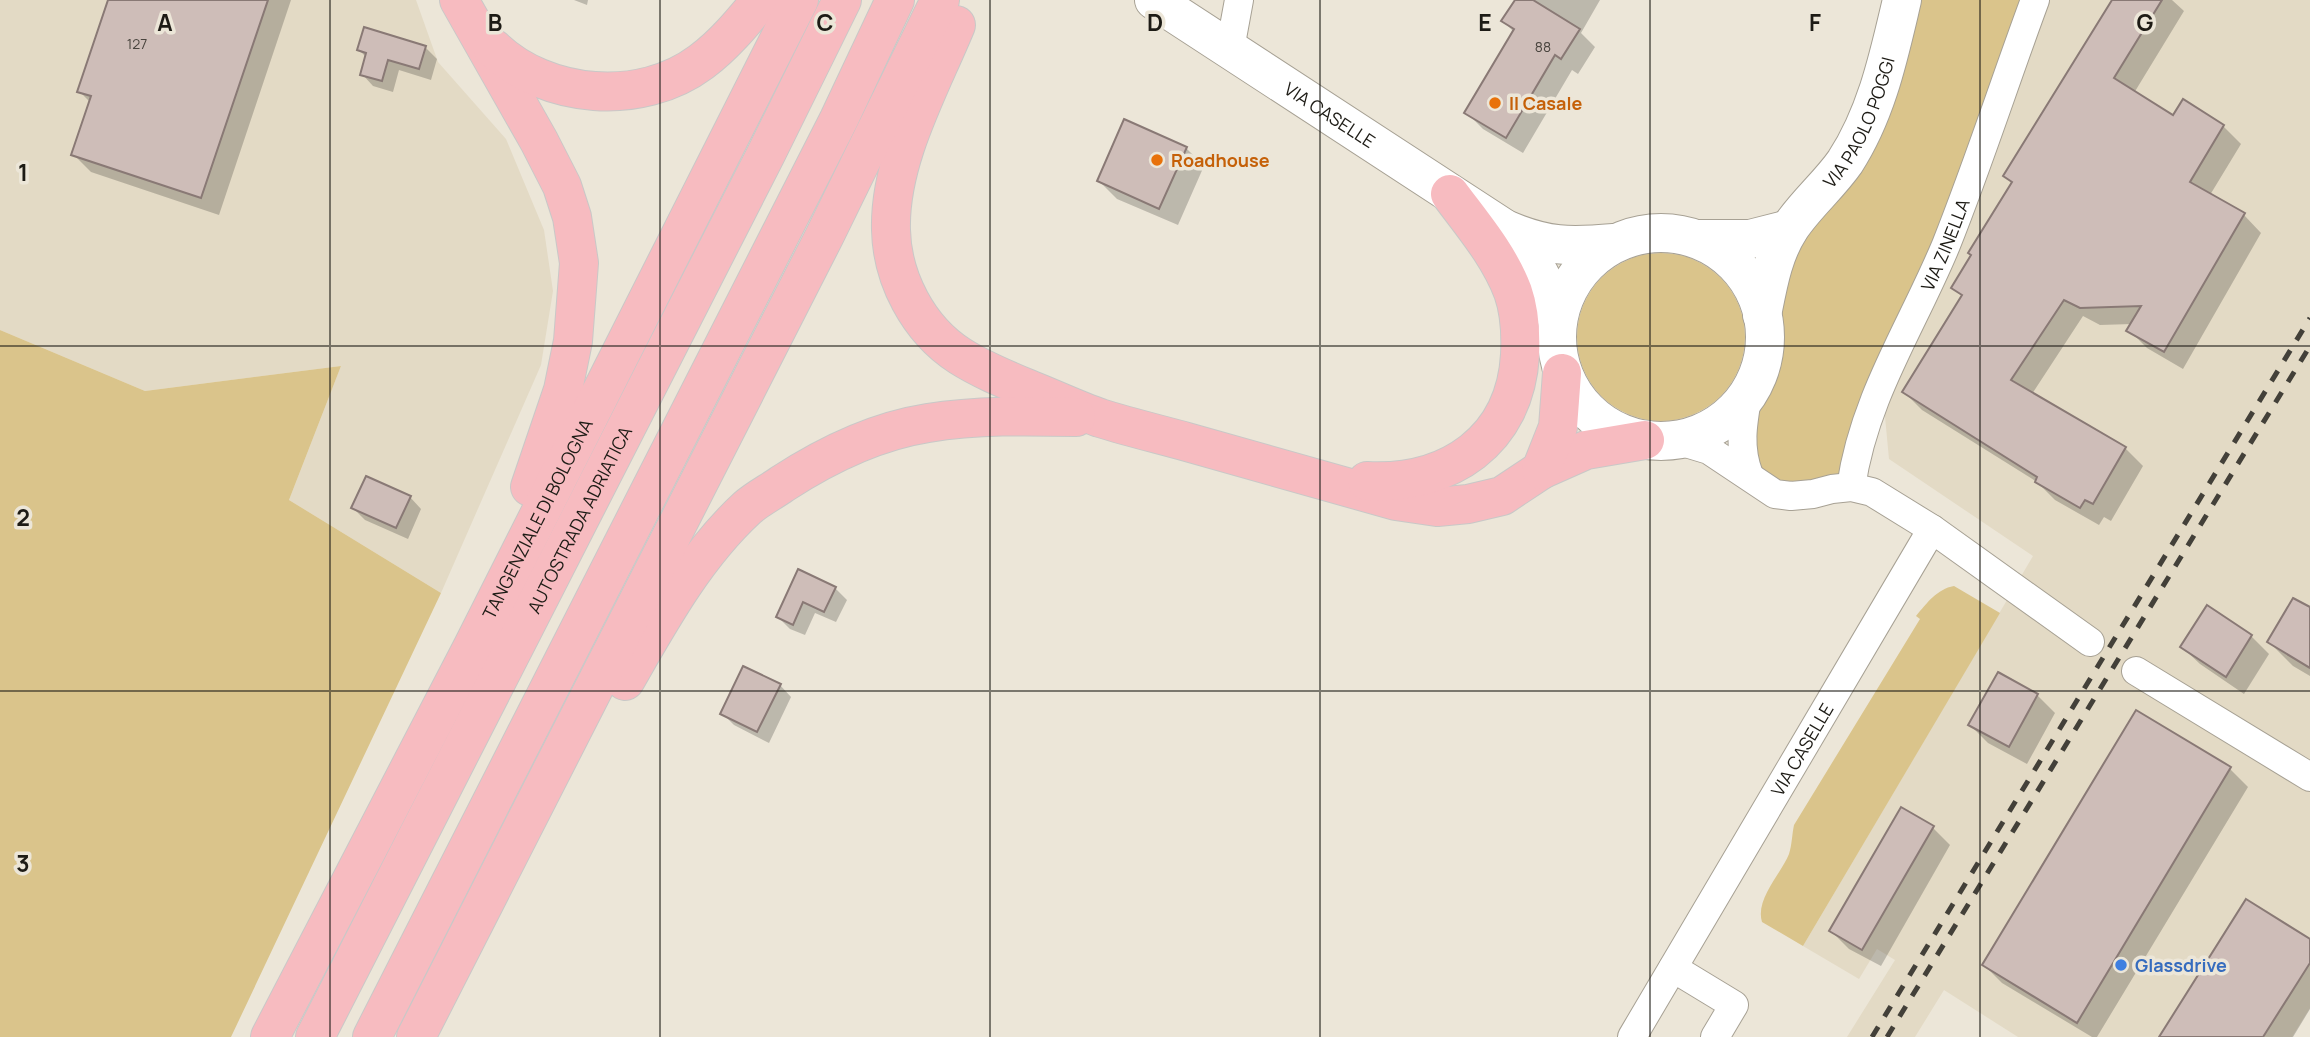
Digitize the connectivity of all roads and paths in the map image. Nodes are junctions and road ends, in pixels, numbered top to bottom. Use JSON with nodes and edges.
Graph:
{"nodes":[{"id":1,"x":459,"y":0,"type":"edge"},
{"id":2,"x":761,"y":0,"type":"edge"},
{"id":3,"x":799,"y":0,"type":"edge"},
{"id":4,"x":842,"y":0,"type":"edge"},
{"id":5,"x":895,"y":0,"type":"edge"},
{"id":6,"x":940,"y":0,"type":"edge"},
{"id":7,"x":967,"y":0,"type":"edge"},
{"id":8,"x":1154,"y":0,"type":"edge"},
{"id":9,"x":1239,"y":0,"type":"edge"},
{"id":10,"x":1902,"y":0,"type":"edge"},
{"id":11,"x":2035,"y":0,"type":"edge"},
{"id":12,"x":478,"y":34,"type":"junction"},
{"id":13,"x":1230,"y":49,"type":"junction"},
{"id":14,"x":1450,"y":194,"type":"junction"},
{"id":15,"x":1505,"y":229,"type":"junction"},
{"id":16,"x":1789,"y":229,"type":"junction"},
{"id":17,"x":1698,"y":239,"type":"junction"},
{"id":18,"x":1614,"y":243,"type":"junction"},
{"id":19,"x":1762,"y":315,"type":"junction"},
{"id":20,"x":1557,"y":320,"type":"junction"},
{"id":21,"x":1562,"y":373,"type":"junction"},
{"id":22,"x":1748,"y":393,"type":"junction"},
{"id":23,"x":1098,"y":417,"type":"junction"},
{"id":24,"x":1661,"y":440,"type":"junction"},
{"id":25,"x":1541,"y":470,"type":"junction"},
{"id":26,"x":1749,"y":475,"type":"junction"},
{"id":27,"x":1313,"y":477,"type":"junction"},
{"id":28,"x":1851,"y":487,"type":"junction"},
{"id":29,"x":1931,"y":529,"type":"junction"},
{"id":30,"x":2090,"y":642,"type":"dead end"},
{"id":31,"x":472,"y":646,"type":"junction"},
{"id":32,"x":2136,"y":670,"type":"dead end"},
{"id":33,"x":2310,"y":777,"type":"edge"},
{"id":34,"x":547,"y":781,"type":"junction"},
{"id":35,"x":1673,"y":968,"type":"junction"},
{"id":36,"x":270,"y":1037,"type":"edge"},
{"id":37,"x":315,"y":1037,"type":"edge"},
{"id":38,"x":372,"y":1037,"type":"edge"},
{"id":39,"x":416,"y":1037,"type":"edge"},
{"id":40,"x":1633,"y":1037,"type":"edge"},
{"id":41,"x":1715,"y":1037,"type":"edge"}],
"edges":[{"from":1,"to":12,"type":"highway"},
{"from":2,"to":12,"type":"highway"},
{"from":3,"to":31,"type":"highway","name":"TANGENZIALE DI BOLOGNA"},
{"from":4,"to":37,"type":"highway","name":"AUTOSTRADA ADRIATICA"},
{"from":5,"to":38,"type":"highway"},
{"from":6,"to":34,"type":"highway"},
{"from":7,"to":23,"type":"highway"},
{"from":8,"to":13,"type":"main road","name":"VIA CASELLE"},
{"from":9,"to":13,"type":"street"},
{"from":10,"to":16,"type":"main road","name":"VIA PAOLO POGGI"},
{"from":11,"to":28,"type":"street","name":"VIA ZINELLA"},
{"from":12,"to":31,"type":"highway"},
{"from":13,"to":14,"type":"main road","name":"VIA CASELLE"},
{"from":14,"to":15,"type":"main road","name":"VIA CASELLE"},
{"from":14,"to":27,"type":"highway"},
{"from":15,"to":18,"type":"main road","name":"VIA CASELLE"},
{"from":15,"to":20,"type":"main road","name":"VIA CASELLE"},
{"from":16,"to":17,"type":"main road","name":"VIA CASELLE"},
{"from":16,"to":19,"type":"main road","name":"VIA CASELLE"},
{"from":17,"to":18,"type":"main road","name":"VIA CASELLE"},
{"from":17,"to":19,"type":"main road","name":"VIA CASELLE"},
{"from":18,"to":20,"type":"main road","name":"VIA CASELLE"},
{"from":19,"to":22,"type":"main road","name":"VIA CASELLE"},
{"from":20,"to":21,"type":"main road","name":"VIA CASELLE"},
{"from":21,"to":24,"type":"main road","name":"VIA CASELLE"},
{"from":21,"to":25,"type":"highway"},
{"from":22,"to":24,"type":"main road","name":"VIA CASELLE"},
{"from":22,"to":26,"type":"street","name":"VIA CASELLE"},
{"from":23,"to":27,"type":"highway"},
{"from":23,"to":34,"type":"highway"},
{"from":24,"to":25,"type":"highway"},
{"from":24,"to":26,"type":"street","name":"VIA CASELLE"},
{"from":25,"to":27,"type":"highway"},
{"from":26,"to":28,"type":"street","name":"VIA CASELLE"},
{"from":28,"to":29,"type":"street","name":"VIA CASELLE"},
{"from":29,"to":30,"type":"street","name":"VIA CASELLE"},
{"from":29,"to":35,"type":"street","name":"VIA CASELLE"},
{"from":31,"to":36,"type":"highway","name":"TANGENZIALE DI BOLOGNA"},
{"from":32,"to":33,"type":"street"},
{"from":34,"to":39,"type":"highway"},
{"from":35,"to":40,"type":"street","name":"VIA CASELLE"},
{"from":35,"to":41,"type":"street"}]}
